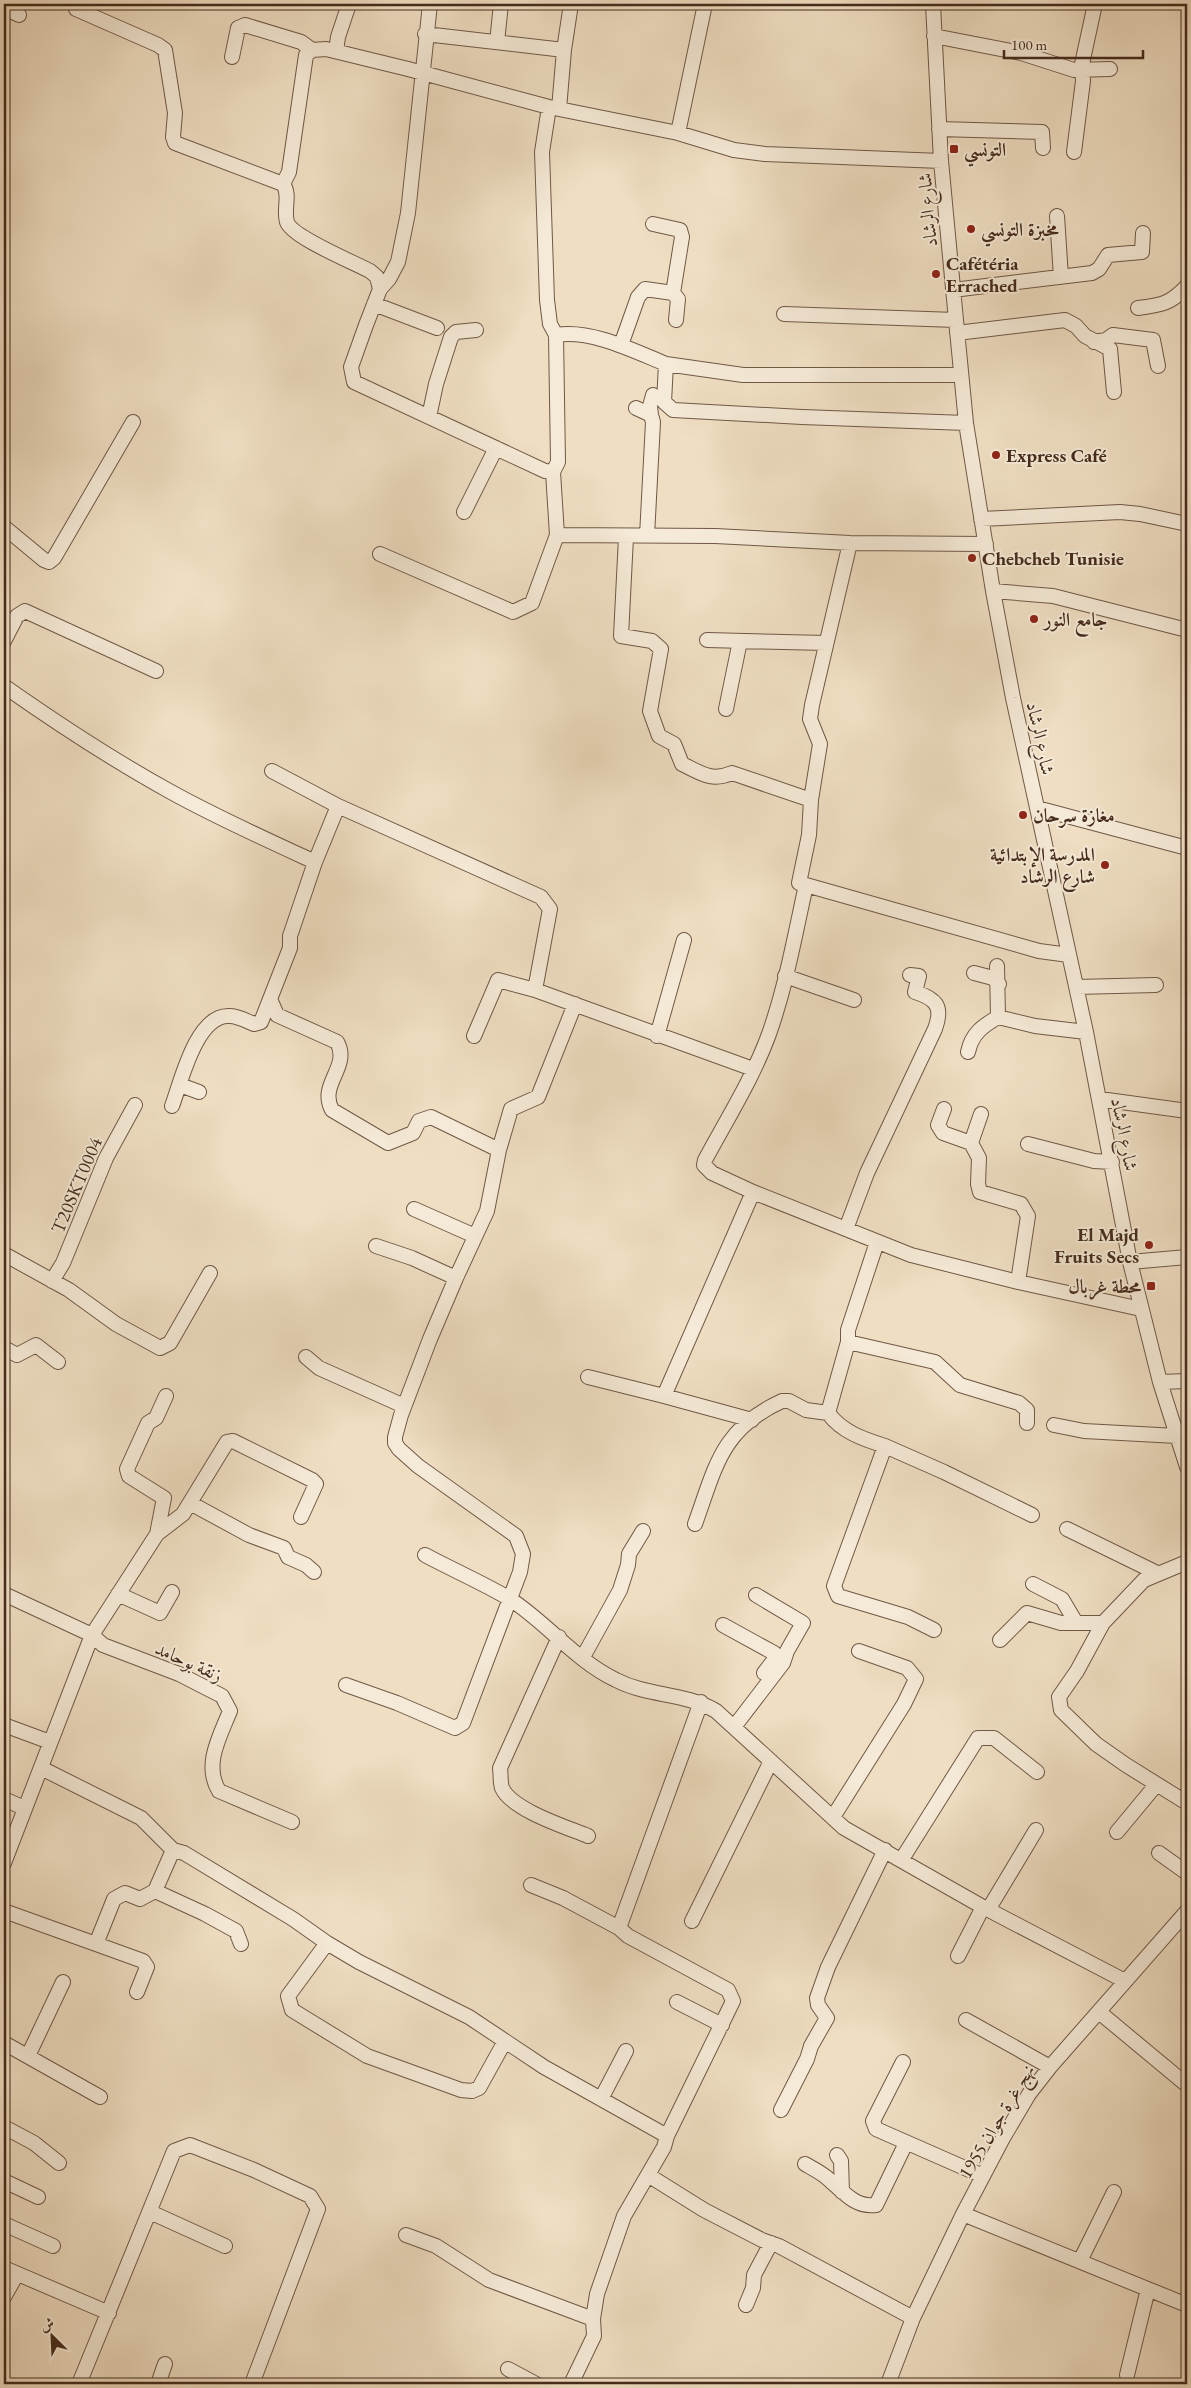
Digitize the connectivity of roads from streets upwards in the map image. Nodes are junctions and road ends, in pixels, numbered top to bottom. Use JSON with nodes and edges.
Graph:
{"nodes":[{"id":1,"x":349,"y":4,"type":"edge"},
{"id":2,"x":430,"y":4,"type":"edge"},
{"id":3,"x":501,"y":4,"type":"edge"},
{"id":4,"x":571,"y":4,"type":"edge"},
{"id":5,"x":705,"y":4,"type":"edge"},
{"id":6,"x":933,"y":4,"type":"edge"},
{"id":7,"x":1095,"y":4,"type":"edge"},
{"id":8,"x":4,"y":8,"type":"edge"},
{"id":9,"x":76,"y":9,"type":"dead end"},
{"id":10,"x":18,"y":16,"type":"dead end"},
{"id":11,"x":425,"y":34,"type":"junction"},
{"id":12,"x":934,"y":36,"type":"junction"},
{"id":13,"x":497,"y":42,"type":"junction"},
{"id":14,"x":312,"y":50,"type":"junction"},
{"id":15,"x":564,"y":50,"type":"junction"},
{"id":16,"x":336,"y":51,"type":"junction"},
{"id":17,"x":232,"y":57,"type":"dead end"},
{"id":18,"x":1110,"y":69,"type":"dead end"},
{"id":19,"x":1081,"y":70,"type":"junction"},
{"id":20,"x":422,"y":73,"type":"junction"},
{"id":21,"x":554,"y":108,"type":"junction"},
{"id":22,"x":939,"y":128,"type":"junction"},
{"id":23,"x":678,"y":133,"type":"junction"},
{"id":24,"x":1043,"y":148,"type":"dead end"},
{"id":25,"x":1074,"y":152,"type":"dead end"},
{"id":26,"x":941,"y":161,"type":"junction"},
{"id":27,"x":283,"y":184,"type":"junction"},
{"id":28,"x":1057,"y":216,"type":"dead end"},
{"id":29,"x":653,"y":224,"type":"dead end"},
{"id":30,"x":1143,"y":233,"type":"dead end"},
{"id":31,"x":1061,"y":277,"type":"junction"},
{"id":32,"x":1187,"y":286,"type":"edge"},
{"id":33,"x":380,"y":289,"type":"junction"},
{"id":34,"x":953,"y":290,"type":"junction"},
{"id":35,"x":674,"y":293,"type":"junction"},
{"id":36,"x":374,"y":304,"type":"junction"},
{"id":37,"x":1138,"y":308,"type":"dead end"},
{"id":38,"x":784,"y":314,"type":"dead end"},
{"id":39,"x":676,"y":320,"type":"dead end"},
{"id":40,"x":956,"y":326,"type":"junction"},
{"id":41,"x":437,"y":328,"type":"dead end"},
{"id":42,"x":476,"y":330,"type":"dead end"},
{"id":43,"x":556,"y":335,"type":"junction"},
{"id":44,"x":1094,"y":342,"type":"junction"},
{"id":45,"x":621,"y":345,"type":"junction"},
{"id":46,"x":666,"y":364,"type":"junction"},
{"id":47,"x":1158,"y":366,"type":"dead end"},
{"id":48,"x":961,"y":374,"type":"junction"},
{"id":49,"x":1114,"y":392,"type":"dead end"},
{"id":50,"x":652,"y":395,"type":"dead end"},
{"id":51,"x":636,"y":408,"type":"dead end"},
{"id":52,"x":651,"y":415,"type":"junction"},
{"id":53,"x":429,"y":417,"type":"junction"},
{"id":54,"x":133,"y":422,"type":"dead end"},
{"id":55,"x":966,"y":423,"type":"junction"},
{"id":56,"x":496,"y":448,"type":"junction"},
{"id":57,"x":553,"y":472,"type":"junction"},
{"id":58,"x":464,"y":512,"type":"dead end"},
{"id":59,"x":982,"y":519,"type":"junction"},
{"id":60,"x":1187,"y":524,"type":"edge"},
{"id":61,"x":4,"y":527,"type":"edge"},
{"id":62,"x":557,"y":535,"type":"junction"},
{"id":63,"x":647,"y":536,"type":"junction"},
{"id":64,"x":626,"y":537,"type":"junction"},
{"id":65,"x":850,"y":543,"type":"junction"},
{"id":66,"x":986,"y":544,"type":"junction"},
{"id":67,"x":380,"y":554,"type":"dead end"},
{"id":68,"x":993,"y":591,"type":"junction"},
{"id":69,"x":1187,"y":630,"type":"edge"},
{"id":70,"x":707,"y":640,"type":"dead end"},
{"id":71,"x":4,"y":641,"type":"edge"},
{"id":72,"x":740,"y":641,"type":"junction"},
{"id":73,"x":826,"y":643,"type":"junction"},
{"id":74,"x":156,"y":671,"type":"dead end"},
{"id":75,"x":4,"y":686,"type":"edge"},
{"id":76,"x":726,"y":709,"type":"dead end"},
{"id":77,"x":272,"y":771,"type":"dead end"},
{"id":78,"x":811,"y":800,"type":"junction"},
{"id":79,"x":338,"y":806,"type":"junction"},
{"id":80,"x":1037,"y":808,"type":"junction"},
{"id":81,"x":1187,"y":848,"type":"edge"},
{"id":82,"x":315,"y":862,"type":"junction"},
{"id":83,"x":806,"y":885,"type":"junction"},
{"id":84,"x":684,"y":940,"type":"dead end"},
{"id":85,"x":1070,"y":956,"type":"junction"},
{"id":86,"x":997,"y":966,"type":"dead end"},
{"id":87,"x":974,"y":973,"type":"dead end"},
{"id":88,"x":910,"y":975,"type":"dead end"},
{"id":89,"x":785,"y":976,"type":"junction"},
{"id":90,"x":999,"y":984,"type":"junction"},
{"id":91,"x":1156,"y":986,"type":"dead end"},
{"id":92,"x":1076,"y":987,"type":"junction"},
{"id":93,"x":534,"y":990,"type":"junction"},
{"id":94,"x":270,"y":999,"type":"junction"},
{"id":95,"x":854,"y":1000,"type":"dead end"},
{"id":96,"x":575,"y":1004,"type":"junction"},
{"id":97,"x":998,"y":1017,"type":"junction"},
{"id":98,"x":1086,"y":1032,"type":"junction"},
{"id":99,"x":474,"y":1036,"type":"dead end"},
{"id":100,"x":657,"y":1036,"type":"junction"},
{"id":101,"x":968,"y":1052,"type":"dead end"},
{"id":102,"x":753,"y":1069,"type":"junction"},
{"id":103,"x":180,"y":1085,"type":"junction"},
{"id":104,"x":199,"y":1092,"type":"dead end"},
{"id":105,"x":1100,"y":1099,"type":"junction"},
{"id":106,"x":135,"y":1105,"type":"dead end"},
{"id":107,"x":172,"y":1106,"type":"dead end"},
{"id":108,"x":944,"y":1110,"type":"dead end"},
{"id":109,"x":1187,"y":1111,"type":"edge"},
{"id":110,"x":981,"y":1114,"type":"dead end"},
{"id":111,"x":971,"y":1143,"type":"junction"},
{"id":112,"x":1028,"y":1144,"type":"dead end"},
{"id":113,"x":498,"y":1150,"type":"junction"},
{"id":114,"x":1112,"y":1162,"type":"junction"},
{"id":115,"x":752,"y":1192,"type":"junction"},
{"id":116,"x":414,"y":1209,"type":"dead end"},
{"id":117,"x":846,"y":1229,"type":"junction"},
{"id":118,"x":476,"y":1236,"type":"junction"},
{"id":119,"x":877,"y":1242,"type":"junction"},
{"id":120,"x":376,"y":1246,"type":"dead end"},
{"id":121,"x":4,"y":1254,"type":"edge"},
{"id":122,"x":1187,"y":1257,"type":"edge"},
{"id":123,"x":1130,"y":1262,"type":"junction"},
{"id":124,"x":210,"y":1273,"type":"dead end"},
{"id":125,"x":456,"y":1278,"type":"junction"},
{"id":126,"x":52,"y":1281,"type":"junction"},
{"id":127,"x":1018,"y":1282,"type":"junction"},
{"id":128,"x":1141,"y":1309,"type":"junction"},
{"id":129,"x":848,"y":1342,"type":"junction"},
{"id":130,"x":4,"y":1348,"type":"edge"},
{"id":131,"x":306,"y":1357,"type":"dead end"},
{"id":132,"x":58,"y":1362,"type":"dead end"},
{"id":133,"x":588,"y":1377,"type":"dead end"},
{"id":134,"x":1187,"y":1381,"type":"edge"},
{"id":135,"x":1160,"y":1382,"type":"junction"},
{"id":136,"x":166,"y":1396,"type":"dead end"},
{"id":137,"x":664,"y":1396,"type":"junction"},
{"id":138,"x":404,"y":1406,"type":"junction"},
{"id":139,"x":828,"y":1413,"type":"junction"},
{"id":140,"x":752,"y":1420,"type":"junction"},
{"id":141,"x":1027,"y":1423,"type":"dead end"},
{"id":142,"x":1054,"y":1425,"type":"dead end"},
{"id":143,"x":1177,"y":1436,"type":"junction"},
{"id":144,"x":885,"y":1446,"type":"junction"},
{"id":145,"x":1187,"y":1467,"type":"edge"},
{"id":146,"x":190,"y":1503,"type":"junction"},
{"id":147,"x":1032,"y":1515,"type":"dead end"},
{"id":148,"x":301,"y":1517,"type":"dead end"},
{"id":149,"x":695,"y":1524,"type":"dead end"},
{"id":150,"x":1067,"y":1529,"type":"dead end"},
{"id":151,"x":643,"y":1531,"type":"dead end"},
{"id":152,"x":157,"y":1534,"type":"junction"},
{"id":153,"x":425,"y":1555,"type":"dead end"},
{"id":154,"x":1187,"y":1562,"type":"edge"},
{"id":155,"x":314,"y":1572,"type":"dead end"},
{"id":156,"x":1157,"y":1573,"type":"junction"},
{"id":157,"x":1034,"y":1584,"type":"dead end"},
{"id":158,"x":172,"y":1592,"type":"dead end"},
{"id":159,"x":4,"y":1594,"type":"edge"},
{"id":160,"x":118,"y":1594,"type":"junction"},
{"id":161,"x":756,"y":1595,"type":"dead end"},
{"id":162,"x":510,"y":1600,"type":"junction"},
{"id":163,"x":1075,"y":1621,"type":"junction"},
{"id":164,"x":1103,"y":1623,"type":"junction"},
{"id":165,"x":723,"y":1625,"type":"dead end"},
{"id":166,"x":934,"y":1630,"type":"dead end"},
{"id":167,"x":92,"y":1635,"type":"junction"},
{"id":168,"x":559,"y":1637,"type":"junction"},
{"id":169,"x":1000,"y":1640,"type":"dead end"},
{"id":170,"x":859,"y":1651,"type":"dead end"},
{"id":171,"x":583,"y":1657,"type":"junction"},
{"id":172,"x":346,"y":1685,"type":"dead end"},
{"id":173,"x":701,"y":1702,"type":"junction"},
{"id":174,"x":731,"y":1724,"type":"junction"},
{"id":175,"x":4,"y":1725,"type":"edge"},
{"id":176,"x":50,"y":1742,"type":"junction"},
{"id":177,"x":770,"y":1761,"type":"junction"},
{"id":178,"x":41,"y":1768,"type":"junction"},
{"id":179,"x":1037,"y":1772,"type":"dead end"},
{"id":180,"x":1156,"y":1785,"type":"junction"},
{"id":181,"x":4,"y":1799,"type":"edge"},
{"id":182,"x":1187,"y":1803,"type":"edge"},
{"id":183,"x":24,"y":1808,"type":"junction"},
{"id":184,"x":833,"y":1817,"type":"junction"},
{"id":185,"x":292,"y":1822,"type":"dead end"},
{"id":186,"x":1036,"y":1830,"type":"dead end"},
{"id":187,"x":1117,"y":1832,"type":"dead end"},
{"id":188,"x":588,"y":1836,"type":"dead end"},
{"id":189,"x":172,"y":1850,"type":"junction"},
{"id":190,"x":885,"y":1850,"type":"junction"},
{"id":191,"x":1159,"y":1853,"type":"dead end"},
{"id":192,"x":902,"y":1859,"type":"junction"},
{"id":193,"x":4,"y":1862,"type":"edge"},
{"id":194,"x":1187,"y":1873,"type":"edge"},
{"id":195,"x":531,"y":1884,"type":"dead end"},
{"id":196,"x":155,"y":1891,"type":"junction"},
{"id":197,"x":985,"y":1908,"type":"junction"},
{"id":198,"x":1187,"y":1911,"type":"edge"},
{"id":199,"x":4,"y":1912,"type":"edge"},
{"id":200,"x":692,"y":1921,"type":"dead end"},
{"id":201,"x":619,"y":1928,"type":"junction"},
{"id":202,"x":326,"y":1943,"type":"junction"},
{"id":203,"x":96,"y":1944,"type":"junction"},
{"id":204,"x":241,"y":1944,"type":"dead end"},
{"id":205,"x":958,"y":1956,"type":"dead end"},
{"id":206,"x":1125,"y":1981,"type":"junction"},
{"id":207,"x":63,"y":1982,"type":"dead end"},
{"id":208,"x":137,"y":1992,"type":"dead end"},
{"id":209,"x":677,"y":2002,"type":"dead end"},
{"id":210,"x":1099,"y":2012,"type":"junction"},
{"id":211,"x":966,"y":2020,"type":"dead end"},
{"id":212,"x":722,"y":2025,"type":"junction"},
{"id":213,"x":505,"y":2041,"type":"junction"},
{"id":214,"x":4,"y":2042,"type":"edge"},
{"id":215,"x":626,"y":2051,"type":"dead end"},
{"id":216,"x":28,"y":2056,"type":"junction"},
{"id":217,"x":904,"y":2062,"type":"dead end"},
{"id":218,"x":1050,"y":2067,"type":"junction"},
{"id":219,"x":1187,"y":2085,"type":"edge"},
{"id":220,"x":100,"y":2097,"type":"dead end"},
{"id":221,"x":601,"y":2099,"type":"junction"},
{"id":222,"x":781,"y":2110,"type":"dead end"},
{"id":223,"x":4,"y":2127,"type":"edge"},
{"id":224,"x":667,"y":2136,"type":"junction"},
{"id":225,"x":906,"y":2144,"type":"junction"},
{"id":226,"x":837,"y":2154,"type":"dead end"},
{"id":227,"x":59,"y":2163,"type":"dead end"},
{"id":228,"x":805,"y":2164,"type":"dead end"},
{"id":229,"x":648,"y":2175,"type":"junction"},
{"id":230,"x":983,"y":2176,"type":"junction"},
{"id":231,"x":4,"y":2181,"type":"edge"},
{"id":232,"x":842,"y":2192,"type":"junction"},
{"id":233,"x":1114,"y":2192,"type":"dead end"},
{"id":234,"x":38,"y":2197,"type":"dead end"},
{"id":235,"x":150,"y":2212,"type":"junction"},
{"id":236,"x":963,"y":2214,"type":"junction"},
{"id":237,"x":4,"y":2224,"type":"edge"},
{"id":238,"x":406,"y":2235,"type":"dead end"},
{"id":239,"x":771,"y":2243,"type":"junction"},
{"id":240,"x":53,"y":2246,"type":"dead end"},
{"id":241,"x":225,"y":2246,"type":"dead end"},
{"id":242,"x":1080,"y":2261,"type":"junction"},
{"id":243,"x":4,"y":2268,"type":"edge"},
{"id":244,"x":17,"y":2274,"type":"junction"},
{"id":245,"x":1148,"y":2289,"type":"junction"},
{"id":246,"x":4,"y":2297,"type":"edge"},
{"id":247,"x":1187,"y":2304,"type":"edge"},
{"id":248,"x":746,"y":2306,"type":"dead end"},
{"id":249,"x":109,"y":2312,"type":"junction"},
{"id":250,"x":913,"y":2318,"type":"junction"},
{"id":251,"x":593,"y":2319,"type":"junction"},
{"id":252,"x":165,"y":2364,"type":"dead end"},
{"id":253,"x":508,"y":2369,"type":"dead end"},
{"id":254,"x":1127,"y":2376,"type":"dead end"},
{"id":255,"x":79,"y":2384,"type":"edge"},
{"id":256,"x":158,"y":2384,"type":"edge"},
{"id":257,"x":252,"y":2384,"type":"edge"},
{"id":258,"x":536,"y":2384,"type":"edge"},
{"id":259,"x":571,"y":2384,"type":"edge"},
{"id":260,"x":888,"y":2384,"type":"edge"}],
"edges":[{"from":1,"to":16,"type":"street"},
{"from":2,"to":11,"type":"street"},
{"from":3,"to":13,"type":"street"},
{"from":4,"to":15,"type":"street"},
{"from":5,"to":23,"type":"street"},
{"from":6,"to":12,"type":"street","name":"شارع الرشاد"},
{"from":7,"to":19,"type":"street"},
{"from":8,"to":10,"type":"street"},
{"from":9,"to":27,"type":"street"},
{"from":11,"to":13,"type":"street"},
{"from":11,"to":20,"type":"street"},
{"from":12,"to":19,"type":"street"},
{"from":12,"to":22,"type":"street","name":"شارع الرشاد"},
{"from":13,"to":15,"type":"street"},
{"from":14,"to":16,"type":"street"},
{"from":14,"to":17,"type":"street"},
{"from":14,"to":27,"type":"street"},
{"from":15,"to":21,"type":"street"},
{"from":16,"to":20,"type":"street"},
{"from":18,"to":19,"type":"street"},
{"from":19,"to":25,"type":"street"},
{"from":20,"to":21,"type":"street"},
{"from":20,"to":33,"type":"street"},
{"from":21,"to":23,"type":"street"},
{"from":21,"to":43,"type":"street"},
{"from":22,"to":24,"type":"street"},
{"from":22,"to":26,"type":"street","name":"شارع الرشاد"},
{"from":23,"to":26,"type":"street"},
{"from":26,"to":34,"type":"street","name":"شارع الرشاد"},
{"from":27,"to":33,"type":"street"},
{"from":28,"to":31,"type":"street"},
{"from":29,"to":35,"type":"street"},
{"from":30,"to":31,"type":"street"},
{"from":31,"to":34,"type":"street"},
{"from":32,"to":37,"type":"street"},
{"from":33,"to":36,"type":"street"},
{"from":34,"to":40,"type":"street","name":"شارع الرشاد"},
{"from":35,"to":39,"type":"street"},
{"from":35,"to":45,"type":"street"},
{"from":36,"to":41,"type":"street"},
{"from":36,"to":53,"type":"street"},
{"from":38,"to":40,"type":"street"},
{"from":40,"to":44,"type":"street"},
{"from":40,"to":48,"type":"street","name":"شارع الرشاد"},
{"from":42,"to":53,"type":"street"},
{"from":43,"to":45,"type":"street"},
{"from":43,"to":57,"type":"street"},
{"from":44,"to":47,"type":"street"},
{"from":44,"to":49,"type":"street"},
{"from":45,"to":46,"type":"street"},
{"from":46,"to":48,"type":"street"},
{"from":46,"to":55,"type":"street"},
{"from":48,"to":55,"type":"street","name":"شارع الرشاد"},
{"from":50,"to":52,"type":"street"},
{"from":51,"to":52,"type":"street"},
{"from":52,"to":63,"type":"street"},
{"from":53,"to":56,"type":"street"},
{"from":54,"to":61,"type":"street"},
{"from":55,"to":59,"type":"street","name":"شارع الرشاد"},
{"from":56,"to":57,"type":"street"},
{"from":56,"to":58,"type":"street"},
{"from":57,"to":62,"type":"street"},
{"from":59,"to":60,"type":"street"},
{"from":59,"to":66,"type":"street","name":"شارع الرشاد"},
{"from":62,"to":64,"type":"street"},
{"from":62,"to":67,"type":"street"},
{"from":63,"to":64,"type":"street"},
{"from":63,"to":65,"type":"street"},
{"from":64,"to":78,"type":"street"},
{"from":65,"to":66,"type":"street"},
{"from":65,"to":73,"type":"street"},
{"from":66,"to":68,"type":"street","name":"شارع الرشاد"},
{"from":68,"to":69,"type":"street"},
{"from":68,"to":80,"type":"street","name":"شارع الرشاد"},
{"from":70,"to":72,"type":"street"},
{"from":71,"to":74,"type":"street"},
{"from":72,"to":73,"type":"street"},
{"from":72,"to":76,"type":"street"},
{"from":73,"to":78,"type":"street"},
{"from":75,"to":82,"type":"street"},
{"from":77,"to":79,"type":"street"},
{"from":78,"to":83,"type":"street"},
{"from":79,"to":82,"type":"street"},
{"from":79,"to":93,"type":"street"},
{"from":80,"to":81,"type":"street"},
{"from":80,"to":85,"type":"street","name":"شارع الرشاد"},
{"from":82,"to":94,"type":"street"},
{"from":83,"to":85,"type":"street"},
{"from":83,"to":89,"type":"street"},
{"from":84,"to":100,"type":"street"},
{"from":85,"to":92,"type":"street","name":"شارع الرشاد"},
{"from":86,"to":90,"type":"street"},
{"from":87,"to":90,"type":"street"},
{"from":88,"to":117,"type":"street"},
{"from":89,"to":95,"type":"street"},
{"from":89,"to":102,"type":"street"},
{"from":90,"to":97,"type":"street"},
{"from":91,"to":92,"type":"street"},
{"from":92,"to":98,"type":"street","name":"شارع الرشاد"},
{"from":93,"to":96,"type":"street"},
{"from":93,"to":99,"type":"street"},
{"from":94,"to":103,"type":"street"},
{"from":94,"to":113,"type":"street"},
{"from":96,"to":100,"type":"street"},
{"from":96,"to":113,"type":"street"},
{"from":97,"to":98,"type":"street"},
{"from":97,"to":101,"type":"street"},
{"from":98,"to":105,"type":"street","name":"شارع الرشاد"},
{"from":100,"to":102,"type":"street"},
{"from":102,"to":115,"type":"street"},
{"from":103,"to":104,"type":"street"},
{"from":103,"to":107,"type":"street"},
{"from":105,"to":109,"type":"street"},
{"from":105,"to":114,"type":"street","name":"شارع الرشاد"},
{"from":106,"to":126,"type":"street","name":"T20SKT0004"},
{"from":108,"to":111,"type":"street"},
{"from":110,"to":111,"type":"street"},
{"from":111,"to":127,"type":"street"},
{"from":112,"to":114,"type":"street"},
{"from":113,"to":118,"type":"street"},
{"from":114,"to":123,"type":"street","name":"شارع الرشاد"},
{"from":115,"to":117,"type":"street"},
{"from":115,"to":137,"type":"street"},
{"from":116,"to":118,"type":"street"},
{"from":117,"to":119,"type":"street"},
{"from":118,"to":125,"type":"street"},
{"from":119,"to":127,"type":"street"},
{"from":119,"to":129,"type":"street"},
{"from":120,"to":125,"type":"street"},
{"from":121,"to":126,"type":"street"},
{"from":122,"to":123,"type":"street"},
{"from":123,"to":128,"type":"street","name":"شارع الرشاد"},
{"from":124,"to":126,"type":"street"},
{"from":125,"to":138,"type":"street"},
{"from":127,"to":128,"type":"street"},
{"from":128,"to":135,"type":"street","name":"شارع الرشاد"},
{"from":129,"to":139,"type":"street"},
{"from":129,"to":141,"type":"street"},
{"from":130,"to":132,"type":"street"},
{"from":131,"to":138,"type":"street"},
{"from":133,"to":137,"type":"street"},
{"from":134,"to":135,"type":"street"},
{"from":135,"to":143,"type":"street","name":"شارع الرشاد"},
{"from":136,"to":152,"type":"street"},
{"from":137,"to":140,"type":"street"},
{"from":138,"to":162,"type":"street"},
{"from":139,"to":140,"type":"street"},
{"from":139,"to":144,"type":"street"},
{"from":140,"to":149,"type":"street"},
{"from":142,"to":143,"type":"street"},
{"from":143,"to":145,"type":"street","name":"شارع الرشاد"},
{"from":144,"to":147,"type":"street"},
{"from":144,"to":166,"type":"street"},
{"from":146,"to":148,"type":"street"},
{"from":146,"to":152,"type":"street"},
{"from":146,"to":155,"type":"street"},
{"from":150,"to":156,"type":"street"},
{"from":151,"to":171,"type":"street"},
{"from":152,"to":160,"type":"street"},
{"from":153,"to":162,"type":"street"},
{"from":154,"to":156,"type":"street"},
{"from":156,"to":164,"type":"street"},
{"from":157,"to":163,"type":"street"},
{"from":158,"to":160,"type":"street"},
{"from":159,"to":167,"type":"street","name":"زنقة بوحامد"},
{"from":160,"to":167,"type":"street"},
{"from":161,"to":174,"type":"street"},
{"from":162,"to":168,"type":"street"},
{"from":162,"to":172,"type":"street"},
{"from":163,"to":164,"type":"street"},
{"from":163,"to":169,"type":"street"},
{"from":164,"to":180,"type":"street"},
{"from":165,"to":174,"type":"street"},
{"from":167,"to":176,"type":"street"},
{"from":167,"to":185,"type":"street","name":"زنقة بوحامد"},
{"from":168,"to":171,"type":"street"},
{"from":168,"to":188,"type":"street"},
{"from":170,"to":184,"type":"street"},
{"from":171,"to":173,"type":"street"},
{"from":173,"to":174,"type":"street"},
{"from":173,"to":201,"type":"street"},
{"from":174,"to":177,"type":"street"},
{"from":175,"to":176,"type":"street"},
{"from":176,"to":178,"type":"street"},
{"from":177,"to":184,"type":"street"},
{"from":177,"to":200,"type":"street"},
{"from":178,"to":183,"type":"street"},
{"from":178,"to":189,"type":"street"},
{"from":179,"to":192,"type":"street"},
{"from":180,"to":182,"type":"street"},
{"from":180,"to":187,"type":"street"},
{"from":181,"to":183,"type":"street"},
{"from":183,"to":193,"type":"street"},
{"from":184,"to":190,"type":"street"},
{"from":186,"to":197,"type":"street"},
{"from":189,"to":196,"type":"street"},
{"from":189,"to":202,"type":"street"},
{"from":190,"to":192,"type":"street"},
{"from":190,"to":222,"type":"street"},
{"from":191,"to":194,"type":"street"},
{"from":192,"to":197,"type":"street"},
{"from":195,"to":201,"type":"street"},
{"from":196,"to":203,"type":"street"},
{"from":196,"to":204,"type":"street"},
{"from":197,"to":205,"type":"street"},
{"from":197,"to":206,"type":"street"},
{"from":198,"to":206,"type":"street","name":"نهج غرة جوان 1955"},
{"from":199,"to":203,"type":"street"},
{"from":201,"to":212,"type":"street"},
{"from":202,"to":213,"type":"street"},
{"from":202,"to":213,"type":"street"},
{"from":203,"to":208,"type":"street"},
{"from":206,"to":210,"type":"street","name":"نهج غرة جوان 1955"},
{"from":207,"to":216,"type":"street"},
{"from":209,"to":212,"type":"street"},
{"from":210,"to":218,"type":"street","name":"نهج غرة جوان 1955"},
{"from":210,"to":219,"type":"street"},
{"from":211,"to":218,"type":"street"},
{"from":212,"to":224,"type":"street"},
{"from":213,"to":221,"type":"street"},
{"from":214,"to":216,"type":"street"},
{"from":215,"to":221,"type":"street"},
{"from":216,"to":220,"type":"street"},
{"from":217,"to":225,"type":"street"},
{"from":218,"to":230,"type":"street","name":"نهج غرة جوان 1955"},
{"from":221,"to":224,"type":"street"},
{"from":223,"to":227,"type":"street"},
{"from":224,"to":229,"type":"street"},
{"from":225,"to":230,"type":"street"},
{"from":225,"to":232,"type":"street"},
{"from":226,"to":232,"type":"street"},
{"from":228,"to":232,"type":"street"},
{"from":229,"to":239,"type":"street"},
{"from":229,"to":251,"type":"street"},
{"from":230,"to":236,"type":"street","name":"نهج غرة جوان 1955"},
{"from":231,"to":234,"type":"street"},
{"from":233,"to":242,"type":"street"},
{"from":235,"to":241,"type":"street"},
{"from":235,"to":249,"type":"street"},
{"from":235,"to":257,"type":"street"},
{"from":236,"to":242,"type":"street"},
{"from":236,"to":250,"type":"street","name":"نهج غرة جوان 1955"},
{"from":237,"to":240,"type":"street"},
{"from":238,"to":251,"type":"street"},
{"from":239,"to":248,"type":"street"},
{"from":239,"to":250,"type":"street"},
{"from":242,"to":245,"type":"street"},
{"from":243,"to":244,"type":"street"},
{"from":244,"to":246,"type":"street"},
{"from":244,"to":249,"type":"street"},
{"from":245,"to":247,"type":"street"},
{"from":245,"to":254,"type":"street"},
{"from":249,"to":255,"type":"street"},
{"from":250,"to":260,"type":"street","name":"نهج غرة جوان 1955"},
{"from":251,"to":259,"type":"street"},
{"from":252,"to":256,"type":"street"},
{"from":253,"to":258,"type":"street"}]}
